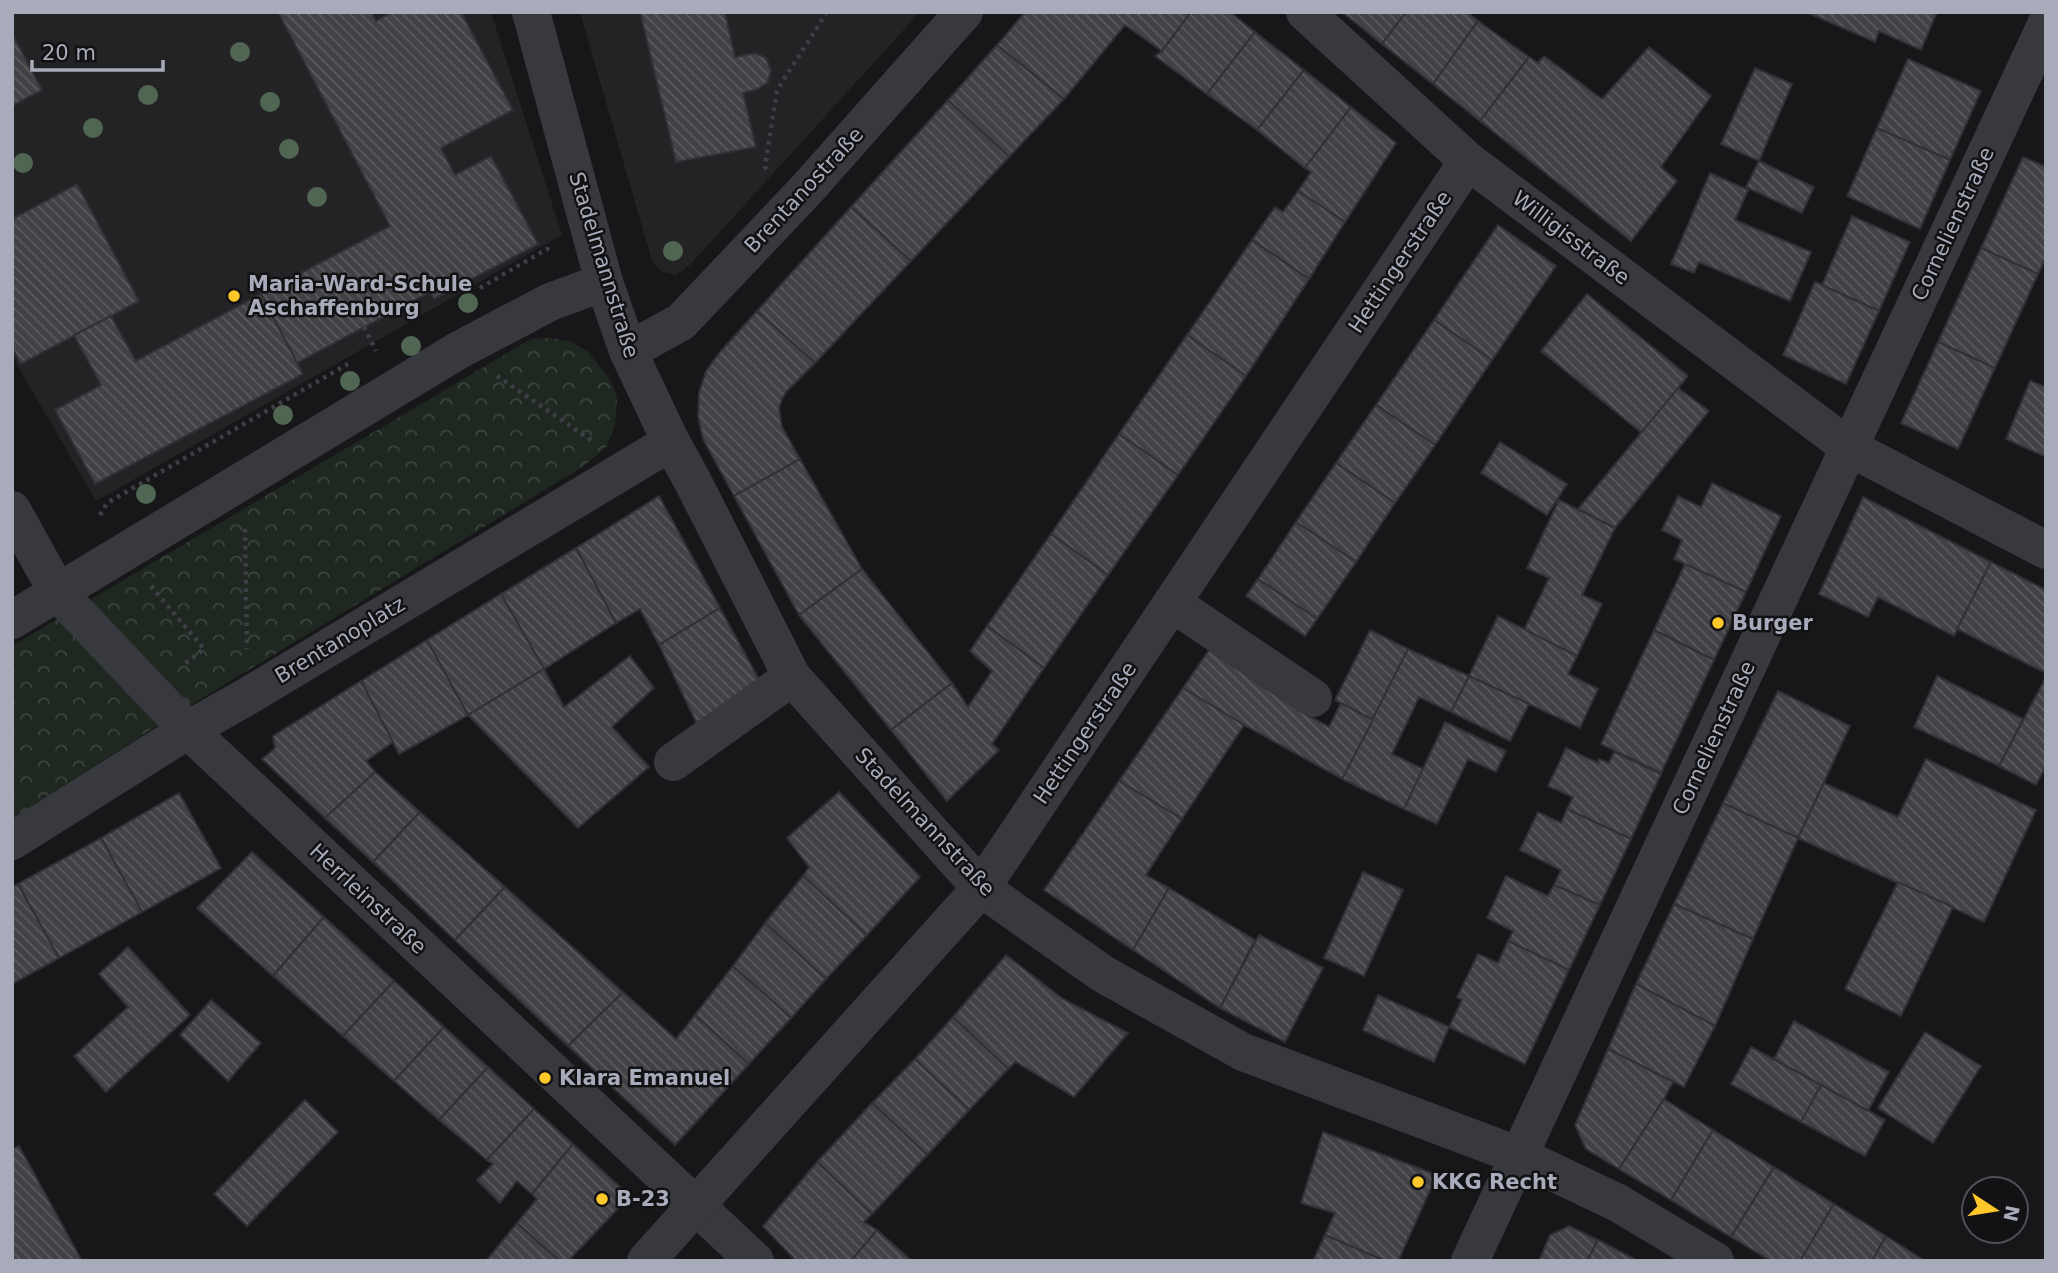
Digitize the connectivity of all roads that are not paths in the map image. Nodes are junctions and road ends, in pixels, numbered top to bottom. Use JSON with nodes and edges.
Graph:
{"nodes":[{"id":1,"x":531,"y":12,"type":"edge"},
{"id":2,"x":964,"y":12,"type":"edge"},
{"id":3,"x":1305,"y":12,"type":"edge"},
{"id":4,"x":2046,"y":25,"type":"edge"},
{"id":5,"x":1468,"y":161,"type":"junction"},
{"id":6,"x":604,"y":282,"type":"junction"},
{"id":7,"x":628,"y":351,"type":"junction"},
{"id":8,"x":671,"y":442,"type":"junction"},
{"id":9,"x":1850,"y":448,"type":"junction"},
{"id":10,"x":12,"y":510,"type":"edge"},
{"id":11,"x":2046,"y":550,"type":"edge"},
{"id":12,"x":58,"y":593,"type":"junction"},
{"id":13,"x":1172,"y":603,"type":"junction"},
{"id":14,"x":12,"y":620,"type":"edge"},
{"id":15,"x":792,"y":677,"type":"junction"},
{"id":16,"x":1313,"y":698,"type":"dead end"},
{"id":17,"x":188,"y":730,"type":"junction"},
{"id":18,"x":673,"y":762,"type":"dead end"},
{"id":19,"x":12,"y":841,"type":"edge"},
{"id":20,"x":981,"y":888,"type":"junction"},
{"id":21,"x":1517,"y":1155,"type":"junction"},
{"id":22,"x":696,"y":1207,"type":"junction"},
{"id":23,"x":646,"y":1261,"type":"edge"},
{"id":24,"x":755,"y":1261,"type":"edge"},
{"id":25,"x":1470,"y":1261,"type":"edge"},
{"id":26,"x":1715,"y":1261,"type":"edge"}],
"edges":[{"from":1,"to":6,"type":"street","name":"Stadelmannstraße"},
{"from":2,"to":7,"type":"street","name":"Brentanostraße"},
{"from":3,"to":5,"type":"street","name":"Willigisstraße"},
{"from":4,"to":9,"type":"street","name":"Cornelienstraße"},
{"from":5,"to":9,"type":"street","name":"Willigisstraße"},
{"from":5,"to":13,"type":"street","name":"Hettingerstraße"},
{"from":6,"to":7,"type":"street","name":"Stadelmannstraße"},
{"from":6,"to":12,"type":"street"},
{"from":7,"to":8,"type":"street","name":"Stadelmannstraße"},
{"from":8,"to":15,"type":"street","name":"Stadelmannstraße"},
{"from":8,"to":17,"type":"street","name":"Brentanoplatz"},
{"from":9,"to":11,"type":"street","name":"Willigisstraße"},
{"from":9,"to":21,"type":"street","name":"Cornelienstraße"},
{"from":10,"to":12,"type":"street","name":"Herrleinstraße"},
{"from":12,"to":14,"type":"street"},
{"from":12,"to":17,"type":"street","name":"Herrleinstraße"},
{"from":13,"to":16,"type":"street"},
{"from":13,"to":20,"type":"street","name":"Hettingerstraße"},
{"from":15,"to":18,"type":"street"},
{"from":15,"to":20,"type":"street","name":"Stadelmannstraße"},
{"from":17,"to":19,"type":"street","name":"Brentanoplatz"},
{"from":17,"to":22,"type":"street","name":"Herrleinstraße"},
{"from":20,"to":21,"type":"street","name":"Stadelmannstraße"},
{"from":20,"to":22,"type":"street","name":"Hettingerstraße"},
{"from":21,"to":25,"type":"street","name":"Cornelienstraße"},
{"from":21,"to":26,"type":"street","name":"Stadelmannstraße"},
{"from":22,"to":23,"type":"street","name":"Hettingerstraße"},
{"from":22,"to":24,"type":"street","name":"Herrleinstraße"}]}
